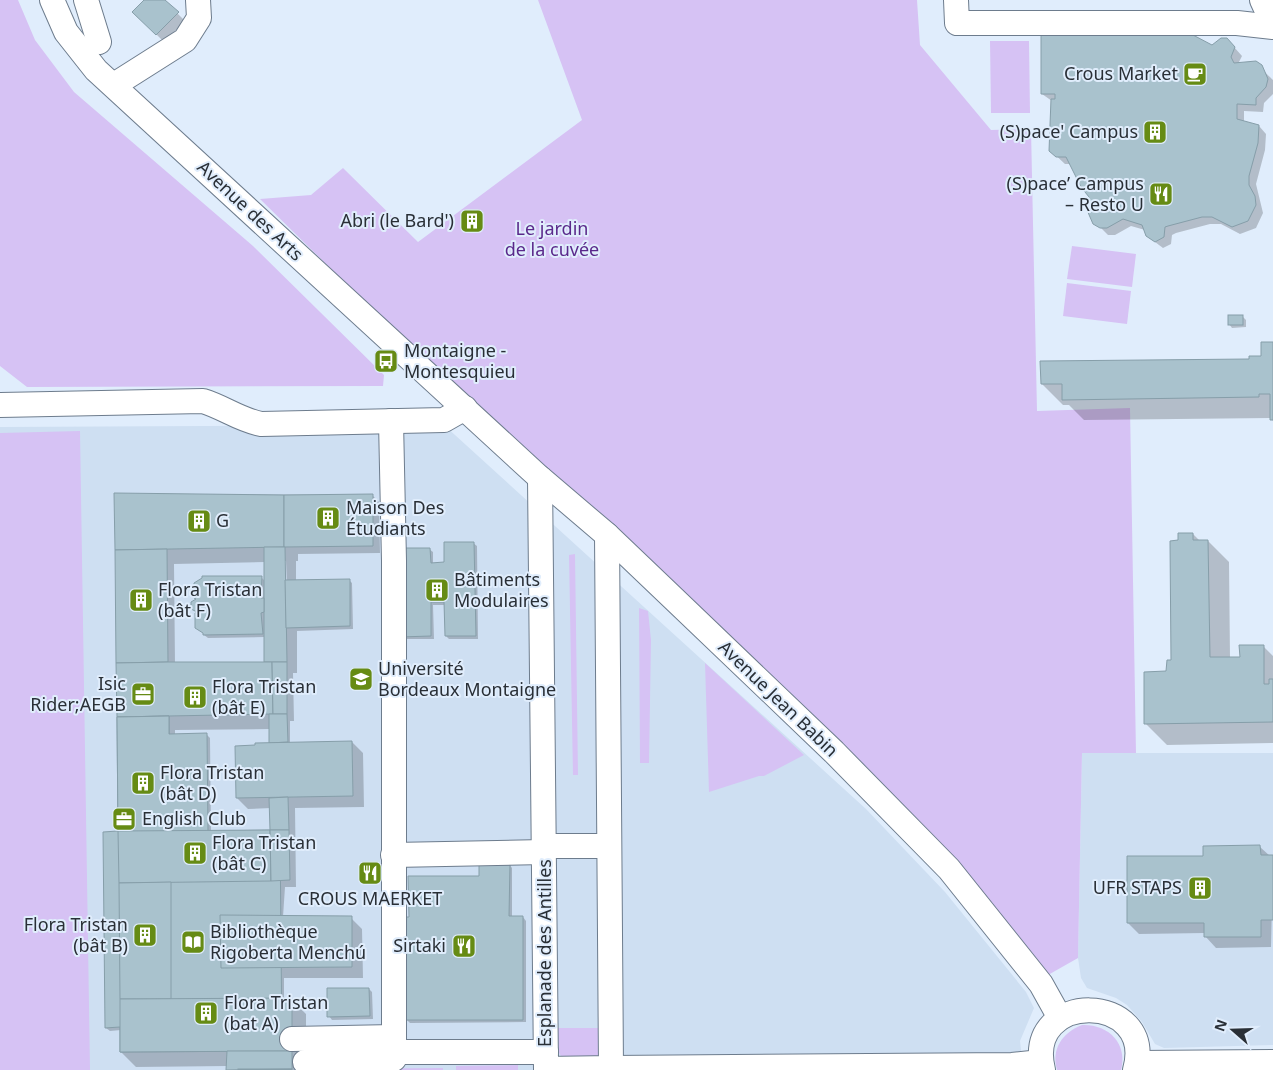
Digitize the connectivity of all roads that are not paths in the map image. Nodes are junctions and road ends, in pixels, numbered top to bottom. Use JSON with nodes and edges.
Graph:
{"nodes":[{"id":1,"x":52,"y":0,"type":"edge"},
{"id":2,"x":86,"y":0,"type":"edge"},
{"id":3,"x":956,"y":0,"type":"edge"},
{"id":4,"x":1262,"y":0,"type":"edge"},
{"id":5,"x":194,"y":2,"type":"edge"},
{"id":6,"x":1273,"y":25,"type":"edge"},
{"id":7,"x":99,"y":42,"type":"dead end"},
{"id":8,"x":114,"y":85,"type":"junction"},
{"id":9,"x":0,"y":405,"type":"edge"},
{"id":10,"x":465,"y":408,"type":"junction"},
{"id":11,"x":391,"y":422,"type":"junction"},
{"id":12,"x":540,"y":478,"type":"junction"},
{"id":13,"x":607,"y":535,"type":"junction"},
{"id":14,"x":608,"y":846,"type":"junction"},
{"id":15,"x":544,"y":849,"type":"junction"},
{"id":16,"x":393,"y":855,"type":"junction"},
{"id":17,"x":1060,"y":1018,"type":"junction"},
{"id":18,"x":292,"y":1039,"type":"dead end"},
{"id":19,"x":394,"y":1044,"type":"junction"},
{"id":20,"x":546,"y":1052,"type":"junction"},
{"id":21,"x":305,"y":1062,"type":"dead end"},
{"id":22,"x":1273,"y":1062,"type":"edge"},
{"id":23,"x":1042,"y":1066,"type":"edge"},
{"id":24,"x":1136,"y":1067,"type":"edge"},
{"id":25,"x":611,"y":1068,"type":"junction"}],
"edges":[{"from":1,"to":8,"type":"street","name":"Avenue des Arts"},
{"from":2,"to":7,"type":"street"},
{"from":3,"to":6,"type":"street"},
{"from":4,"to":6,"type":"street"},
{"from":5,"to":8,"type":"street"},
{"from":8,"to":10,"type":"street","name":"Avenue des Arts"},
{"from":9,"to":11,"type":"street"},
{"from":10,"to":11,"type":"street"},
{"from":10,"to":12,"type":"street","name":"Avenue Jean Babin"},
{"from":11,"to":16,"type":"street"},
{"from":12,"to":13,"type":"street","name":"Avenue Jean Babin"},
{"from":12,"to":15,"type":"street","name":"Esplanade des Antilles"},
{"from":13,"to":14,"type":"street"},
{"from":13,"to":17,"type":"street","name":"Avenue Jean Babin"},
{"from":14,"to":15,"type":"street"},
{"from":14,"to":25,"type":"street"},
{"from":15,"to":16,"type":"street"},
{"from":15,"to":20,"type":"street","name":"Esplanade des Antilles"},
{"from":16,"to":19,"type":"street"},
{"from":17,"to":23,"type":"street"},
{"from":17,"to":24,"type":"street"},
{"from":18,"to":19,"type":"street"},
{"from":19,"to":20,"type":"street"},
{"from":19,"to":21,"type":"street"},
{"from":20,"to":25,"type":"street","name":"Esplanade des Antilles"},
{"from":22,"to":24,"type":"street"},
{"from":23,"to":25,"type":"street"}]}
